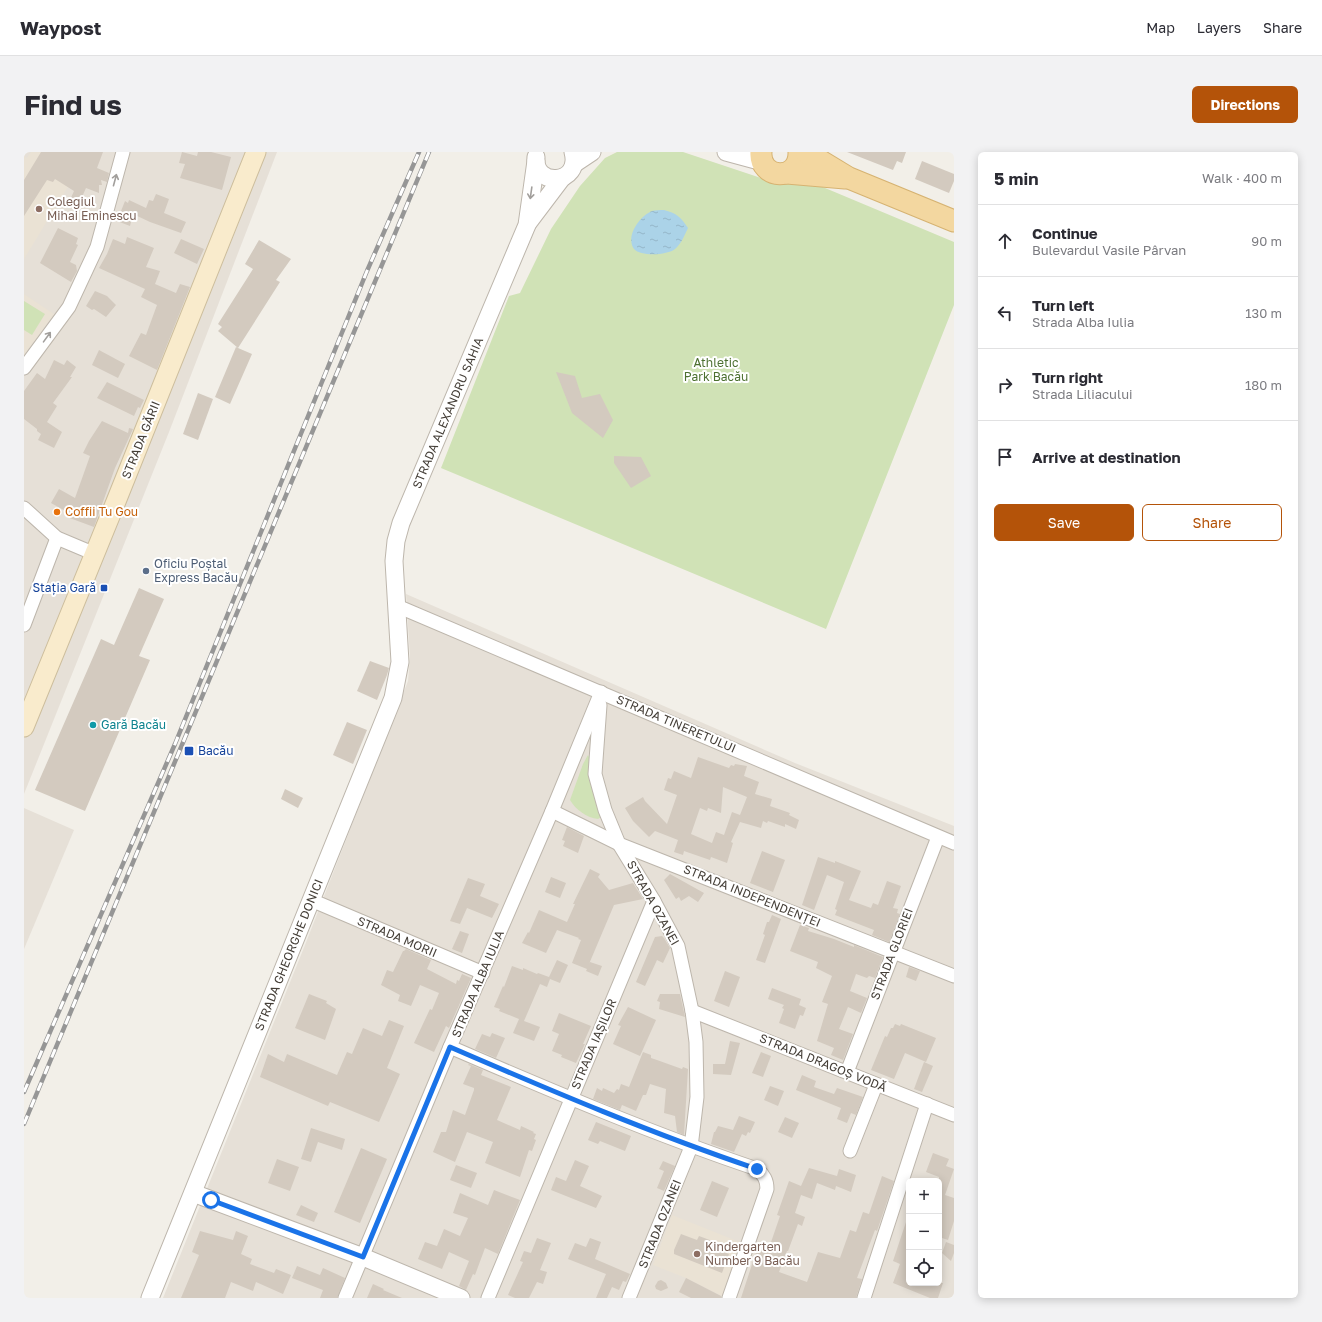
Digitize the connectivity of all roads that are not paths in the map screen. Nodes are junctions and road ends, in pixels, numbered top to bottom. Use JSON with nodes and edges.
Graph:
{"nodes":[{"id":1,"x":123,"y":152,"type":"edge"},
{"id":2,"x":256,"y":152,"type":"edge"},
{"id":3,"x":592,"y":152,"type":"edge"},
{"id":4,"x":726,"y":152,"type":"edge"},
{"id":5,"x":799,"y":152,"type":"edge"},
{"id":6,"x":806,"y":152,"type":"edge"},
{"id":7,"x":574,"y":156,"type":"edge"},
{"id":8,"x":760,"y":156,"type":"edge"},
{"id":9,"x":536,"y":157,"type":"edge"},
{"id":10,"x":787,"y":173,"type":"junction"},
{"id":11,"x":562,"y":178,"type":"junction"},
{"id":12,"x":849,"y":178,"type":"junction"},
{"id":13,"x":954,"y":221,"type":"edge"},
{"id":14,"x":527,"y":225,"type":"junction"},
{"id":15,"x":24,"y":368,"type":"edge"},
{"id":16,"x":24,"y":508,"type":"edge"},
{"id":17,"x":57,"y":538,"type":"junction"},
{"id":18,"x":95,"y":554,"type":"junction"},
{"id":19,"x":397,"y":606,"type":"junction"},
{"id":20,"x":24,"y":625,"type":"edge"},
{"id":21,"x":601,"y":692,"type":"junction"},
{"id":22,"x":24,"y":727,"type":"edge"},
{"id":23,"x":552,"y":811,"type":"junction"},
{"id":24,"x":938,"y":837,"type":"junction"},
{"id":25,"x":954,"y":843,"type":"edge"},
{"id":26,"x":619,"y":844,"type":"junction"},
{"id":27,"x":312,"y":900,"type":"junction"},
{"id":28,"x":654,"y":901,"type":"junction"},
{"id":29,"x":892,"y":952,"type":"junction"},
{"id":30,"x":483,"y":973,"type":"junction"},
{"id":31,"x":954,"y":976,"type":"edge"},
{"id":32,"x":692,"y":1011,"type":"junction"},
{"id":33,"x":450,"y":1047,"type":"junction"},
{"id":34,"x":847,"y":1072,"type":"junction"},
{"id":35,"x":876,"y":1085,"type":"junction"},
{"id":36,"x":571,"y":1099,"type":"junction"},
{"id":37,"x":926,"y":1104,"type":"junction"},
{"id":38,"x":954,"y":1115,"type":"edge"},
{"id":39,"x":691,"y":1147,"type":"junction"},
{"id":40,"x":850,"y":1151,"type":"dead end"},
{"id":41,"x":193,"y":1193,"type":"junction"},
{"id":42,"x":363,"y":1257,"type":"junction"},
{"id":43,"x":150,"y":1298,"type":"edge"},
{"id":44,"x":345,"y":1298,"type":"edge"},
{"id":45,"x":461,"y":1298,"type":"edge"},
{"id":46,"x":488,"y":1298,"type":"edge"},
{"id":47,"x":628,"y":1298,"type":"edge"},
{"id":48,"x":729,"y":1298,"type":"edge"},
{"id":49,"x":864,"y":1298,"type":"edge"}],
"edges":[{"from":15,"to":1,"type":"street","one_way":true},
{"from":2,"to":18,"type":"main road","name":"STRADA GĂRII"},
{"from":3,"to":7,"type":"street","name":"STRADA ALEXANDRU SAHIA"},
{"from":4,"to":8,"type":"street"},
{"from":5,"to":10,"type":"main road"},
{"from":6,"to":12,"type":"main road"},
{"from":7,"to":11,"type":"street","name":"STRADA ALEXANDRU SAHIA"},
{"from":8,"to":10,"type":"main road"},
{"from":9,"to":11,"type":"street"},
{"from":9,"to":14,"type":"street","name":"STRADA ALEXANDRU SAHIA","one_way":true},
{"from":10,"to":12,"type":"main road"},
{"from":11,"to":14,"type":"street","name":"STRADA ALEXANDRU SAHIA"},
{"from":12,"to":13,"type":"main road"},
{"from":14,"to":19,"type":"street","name":"STRADA ALEXANDRU SAHIA"},
{"from":16,"to":17,"type":"street"},
{"from":17,"to":18,"type":"street"},
{"from":17,"to":20,"type":"street"},
{"from":18,"to":22,"type":"main road","name":"STRADA GĂRII"},
{"from":19,"to":21,"type":"street","name":"STRADA TINERETULUI"},
{"from":19,"to":27,"type":"street","name":"STRADA GHEORGHE DONICI"},
{"from":21,"to":23,"type":"street","name":"STRADA ALBA IULIA"},
{"from":21,"to":24,"type":"street","name":"STRADA TINERETULUI"},
{"from":21,"to":26,"type":"street","name":"STRADA OZANEI"},
{"from":23,"to":26,"type":"street","name":"STRADA INDEPENDENȚEI"},
{"from":23,"to":30,"type":"street","name":"STRADA ALBA IULIA"},
{"from":24,"to":25,"type":"street","name":"STRADA TINERETULUI"},
{"from":24,"to":29,"type":"street","name":"STRADA GLORIEI"},
{"from":26,"to":28,"type":"street","name":"STRADA OZANEI"},
{"from":26,"to":29,"type":"street","name":"STRADA INDEPENDENȚEI"},
{"from":27,"to":30,"type":"street","name":"STRADA MORII"},
{"from":27,"to":41,"type":"street","name":"STRADA GHEORGHE DONICI"},
{"from":28,"to":32,"type":"street","name":"STRADA OZANEI"},
{"from":28,"to":36,"type":"street","name":"STRADA IAȘILOR"},
{"from":29,"to":31,"type":"street","name":"STRADA INDEPENDENȚEI"},
{"from":29,"to":34,"type":"street","name":"STRADA GLORIEI"},
{"from":30,"to":33,"type":"street","name":"STRADA ALBA IULIA"},
{"from":32,"to":34,"type":"street","name":"STRADA DRAGOȘ VODĂ"},
{"from":32,"to":39,"type":"street","name":"STRADA OZANEI"},
{"from":33,"to":36,"type":"street"},
{"from":33,"to":42,"type":"street","name":"STRADA ALBA IULIA"},
{"from":34,"to":35,"type":"street","name":"STRADA DRAGOȘ VODĂ"},
{"from":35,"to":37,"type":"street","name":"STRADA DRAGOȘ VODĂ"},
{"from":35,"to":40,"type":"street"},
{"from":36,"to":39,"type":"street"},
{"from":36,"to":46,"type":"street","name":"STRADA IAȘILOR"},
{"from":37,"to":38,"type":"street","name":"STRADA DRAGOȘ VODĂ"},
{"from":37,"to":49,"type":"street"},
{"from":39,"to":47,"type":"street","name":"STRADA OZANEI"},
{"from":39,"to":48,"type":"street"},
{"from":41,"to":42,"type":"street"},
{"from":41,"to":43,"type":"street","name":"STRADA GHEORGHE DONICI"},
{"from":42,"to":44,"type":"street","name":"STRADA ALBA IULIA"},
{"from":42,"to":45,"type":"street"}]}
